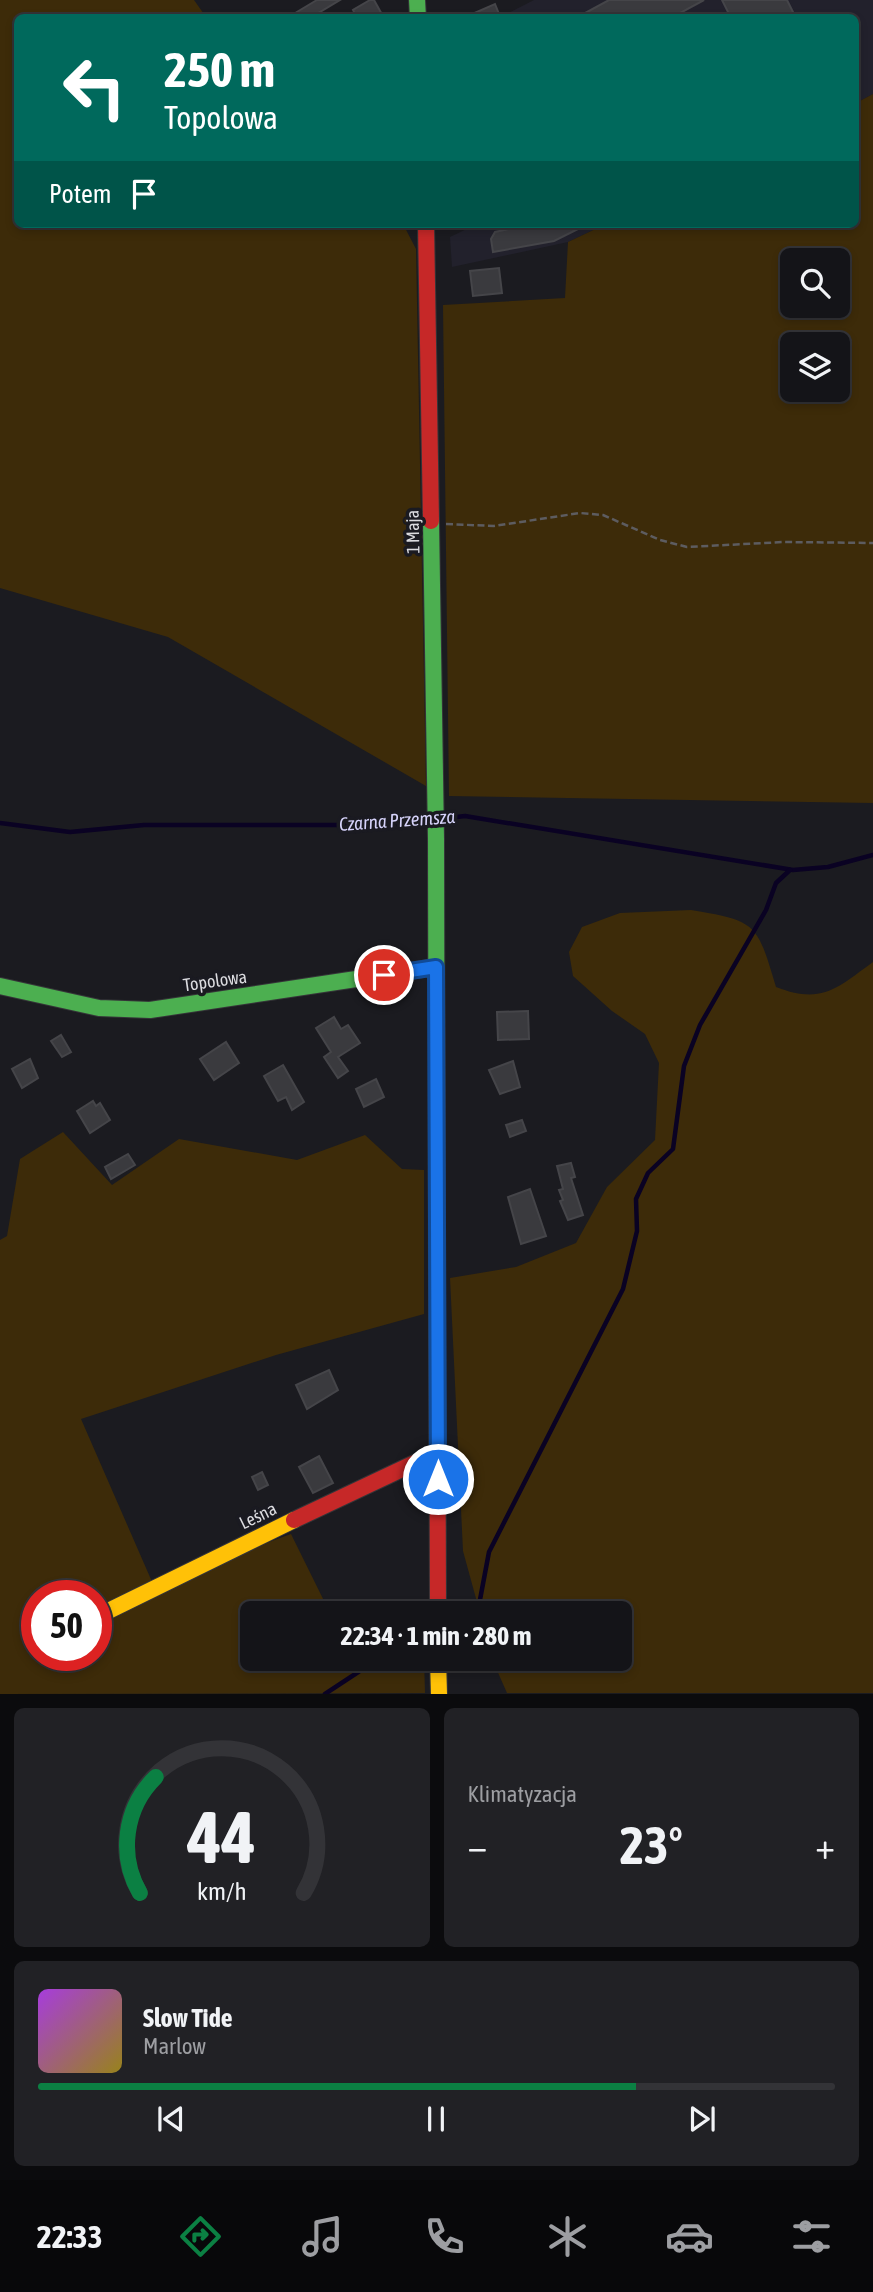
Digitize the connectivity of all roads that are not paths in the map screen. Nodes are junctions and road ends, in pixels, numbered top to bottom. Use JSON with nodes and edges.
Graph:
{"nodes":[{"id":1,"x":426,"y":228,"type":"edge"},
{"id":2,"x":436,"y":967,"type":"junction"},
{"id":3,"x":0,"y":986,"type":"edge"},
{"id":4,"x":438,"y":1452,"type":"junction"},
{"id":5,"x":438,"y":1601,"type":"edge"},
{"id":6,"x":112,"y":1609,"type":"edge"},
{"id":7,"x":439,"y":1671,"type":"edge"},
{"id":8,"x":439,"y":1693,"type":"edge"}],
"edges":[{"from":1,"to":2,"type":"main road","name":"1 Maja"},
{"from":2,"to":3,"type":"main road","name":"Topolowa"},
{"from":2,"to":4,"type":"main road","name":"1 Maja"},
{"from":4,"to":5,"type":"main road","name":"1 Maja"},
{"from":4,"to":6,"type":"main road","name":"Leśna"},
{"from":7,"to":8,"type":"main road"}]}
